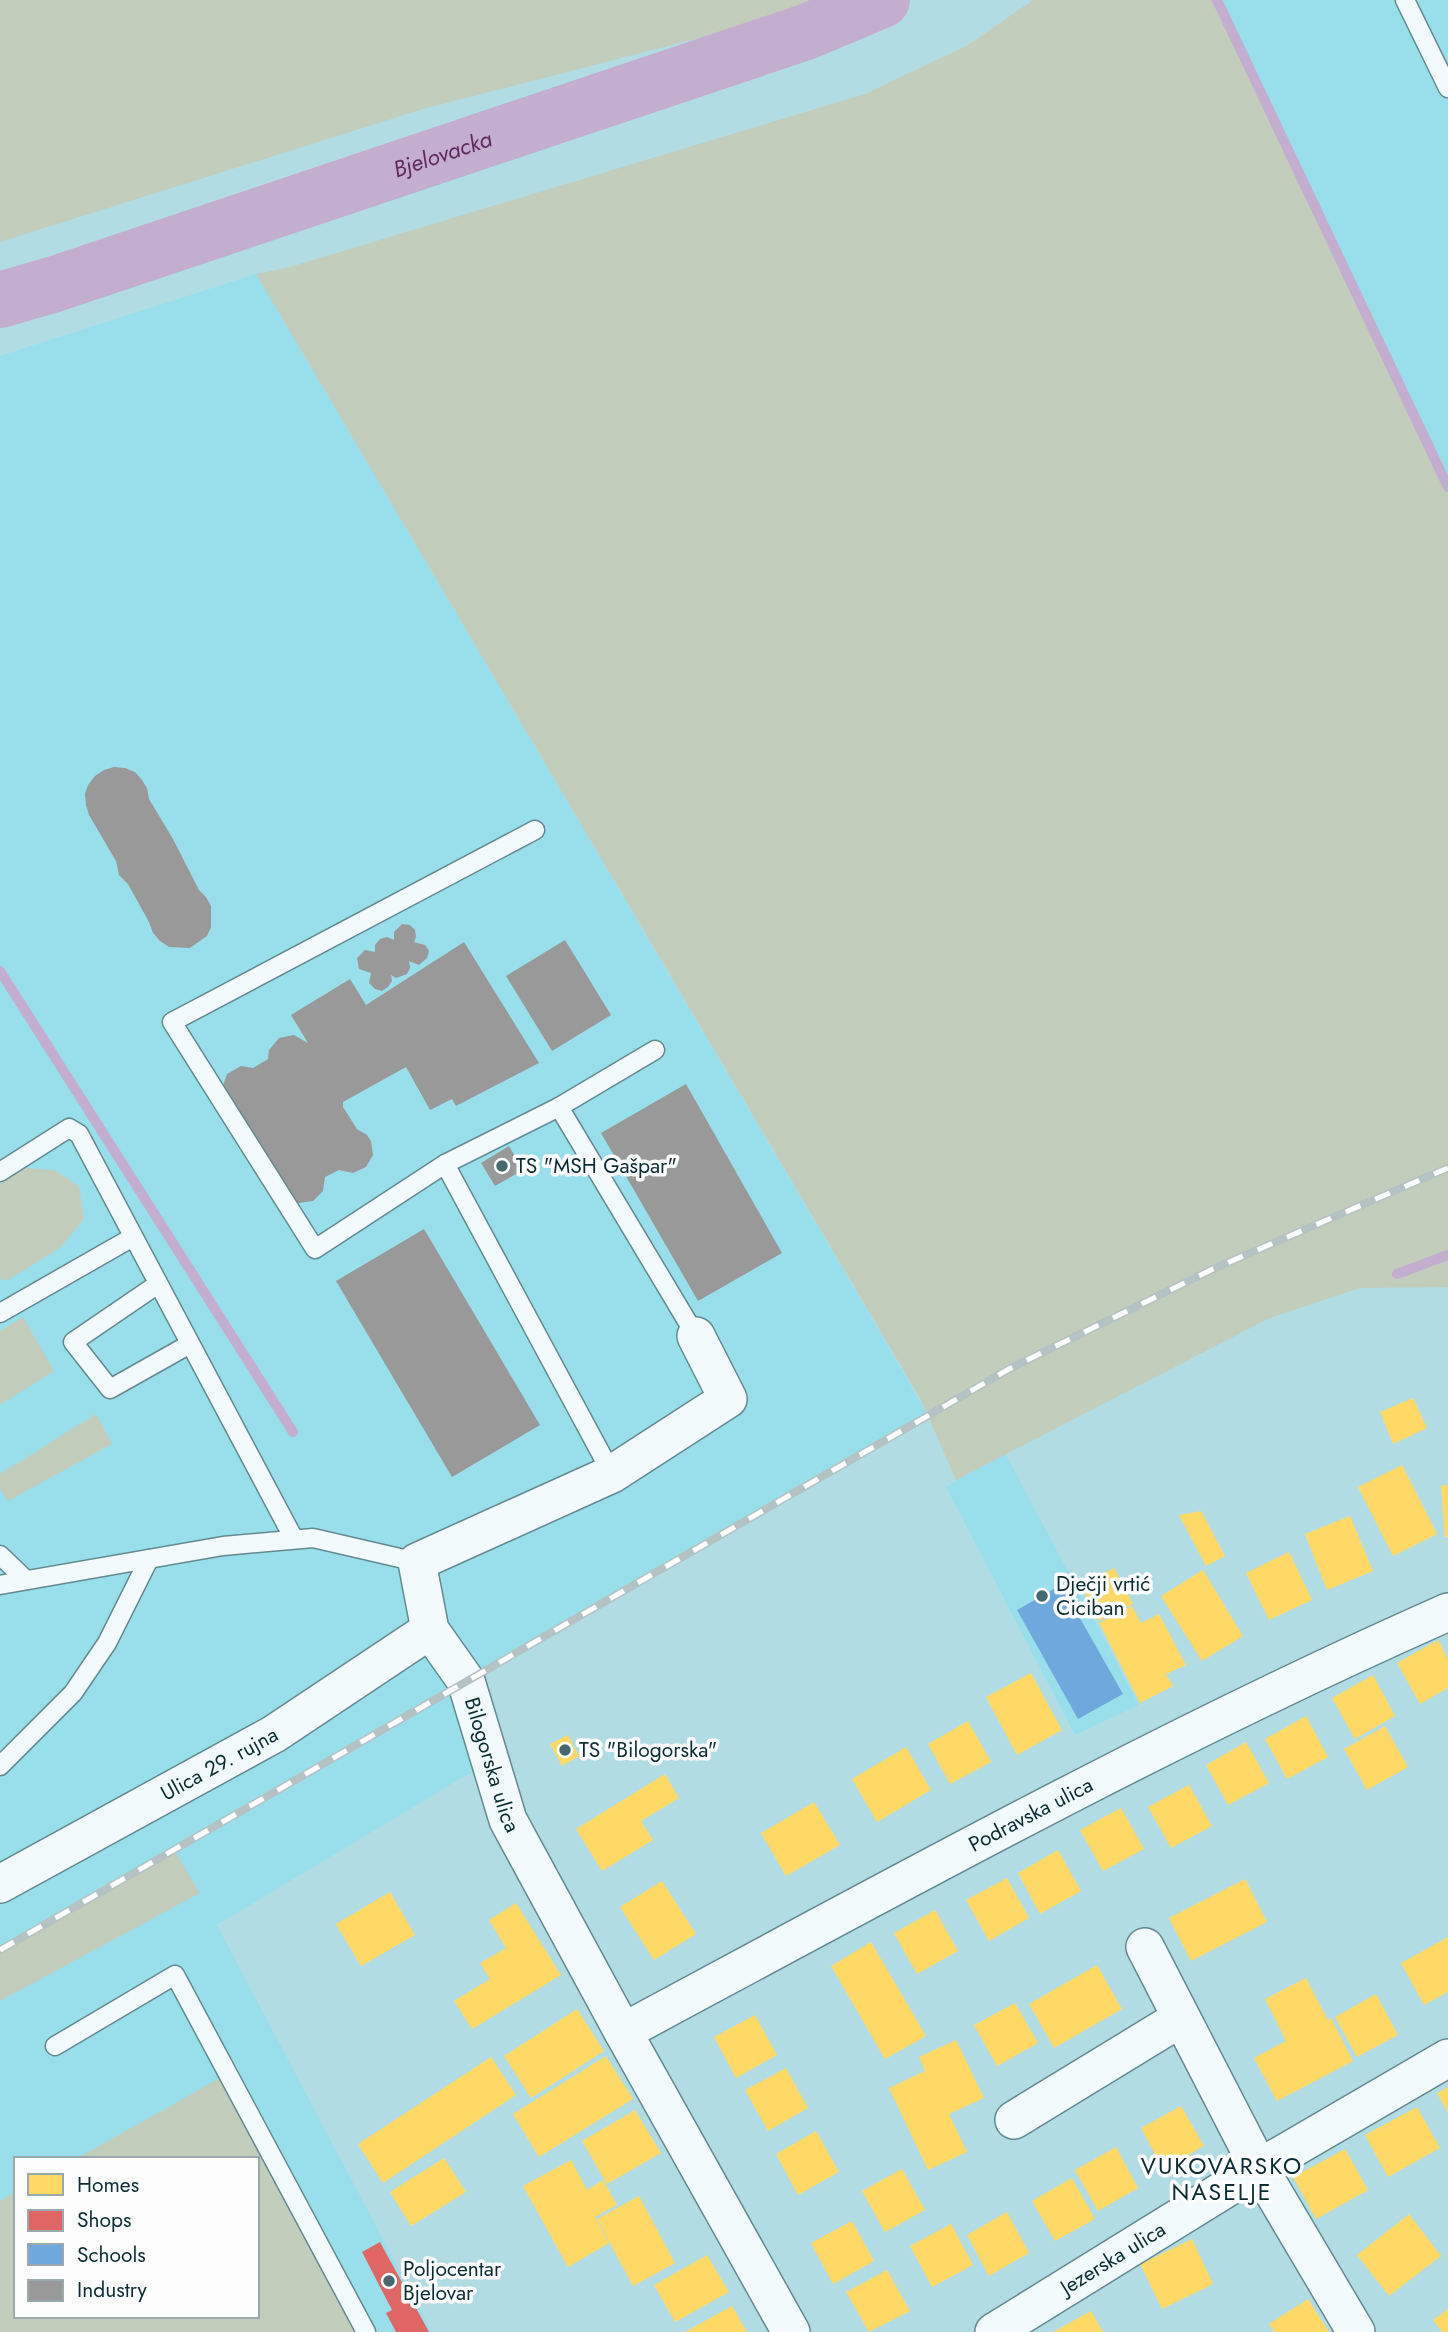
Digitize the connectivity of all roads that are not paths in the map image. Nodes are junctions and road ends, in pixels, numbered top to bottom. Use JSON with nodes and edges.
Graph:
{"nodes":[{"id":1,"x":1405,"y":0,"type":"edge"},
{"id":2,"x":1448,"y":88,"type":"edge"},
{"id":3,"x":535,"y":830,"type":"dead end"},
{"id":4,"x":655,"y":1050,"type":"dead end"},
{"id":5,"x":559,"y":1107,"type":"junction"},
{"id":6,"x":446,"y":1164,"type":"junction"},
{"id":7,"x":0,"y":1172,"type":"edge"},
{"id":8,"x":133,"y":1237,"type":"junction"},
{"id":9,"x":158,"y":1284,"type":"junction"},
{"id":10,"x":0,"y":1314,"type":"edge"},
{"id":11,"x":696,"y":1336,"type":"joint"},
{"id":12,"x":190,"y":1344,"type":"junction"},
{"id":13,"x":612,"y":1474,"type":"junction"},
{"id":14,"x":293,"y":1539,"type":"junction"},
{"id":15,"x":0,"y":1555,"type":"edge"},
{"id":16,"x":149,"y":1559,"type":"junction"},
{"id":17,"x":417,"y":1562,"type":"junction"},
{"id":18,"x":26,"y":1580,"type":"junction"},
{"id":19,"x":0,"y":1585,"type":"edge"},
{"id":20,"x":1448,"y":1612,"type":"edge"},
{"id":21,"x":430,"y":1630,"type":"junction"},
{"id":22,"x":0,"y":1766,"type":"edge"},
{"id":23,"x":0,"y":1884,"type":"edge"},
{"id":24,"x":1145,"y":1947,"type":"dead end"},
{"id":25,"x":1181,"y":2018,"type":"junction"},
{"id":26,"x":623,"y":2032,"type":"junction"},
{"id":27,"x":55,"y":2046,"type":"dead end"},
{"id":28,"x":1448,"y":2058,"type":"edge"},
{"id":29,"x":1014,"y":2120,"type":"dead end"},
{"id":30,"x":1259,"y":2168,"type":"junction"},
{"id":31,"x":366,"y":2332,"type":"edge"},
{"id":32,"x":791,"y":2332,"type":"edge"},
{"id":33,"x":994,"y":2332,"type":"edge"},
{"id":34,"x":1356,"y":2332,"type":"edge"}],
"edges":[{"from":1,"to":2,"type":"lane"},
{"from":3,"to":6,"type":"lane"},
{"from":4,"to":5,"type":"lane"},
{"from":5,"to":6,"type":"lane"},
{"from":5,"to":11,"type":"lane"},
{"from":6,"to":13,"type":"lane"},
{"from":7,"to":8,"type":"lane"},
{"from":8,"to":9,"type":"lane"},
{"from":8,"to":10,"type":"lane"},
{"from":9,"to":12,"type":"lane"},
{"from":9,"to":12,"type":"lane"},
{"from":11,"to":13,"type":"street"},
{"from":12,"to":14,"type":"lane"},
{"from":13,"to":17,"type":"street"},
{"from":14,"to":16,"type":"lane"},
{"from":14,"to":17,"type":"lane"},
{"from":15,"to":18,"type":"lane"},
{"from":16,"to":18,"type":"lane"},
{"from":16,"to":22,"type":"lane"},
{"from":17,"to":21,"type":"street","name":"Bilogorska ulica"},
{"from":18,"to":19,"type":"lane"},
{"from":20,"to":26,"type":"street","name":"Podravska ulica"},
{"from":21,"to":23,"type":"street","name":"Ulica 29. rujna"},
{"from":21,"to":26,"type":"street","name":"Bilogorska ulica"},
{"from":24,"to":25,"type":"street"},
{"from":25,"to":29,"type":"street"},
{"from":25,"to":30,"type":"street"},
{"from":26,"to":32,"type":"street","name":"Bilogorska ulica"},
{"from":27,"to":31,"type":"lane"},
{"from":28,"to":30,"type":"street","name":"Jezerska ulica"},
{"from":30,"to":33,"type":"street","name":"Jezerska ulica"},
{"from":30,"to":34,"type":"street"}]}
